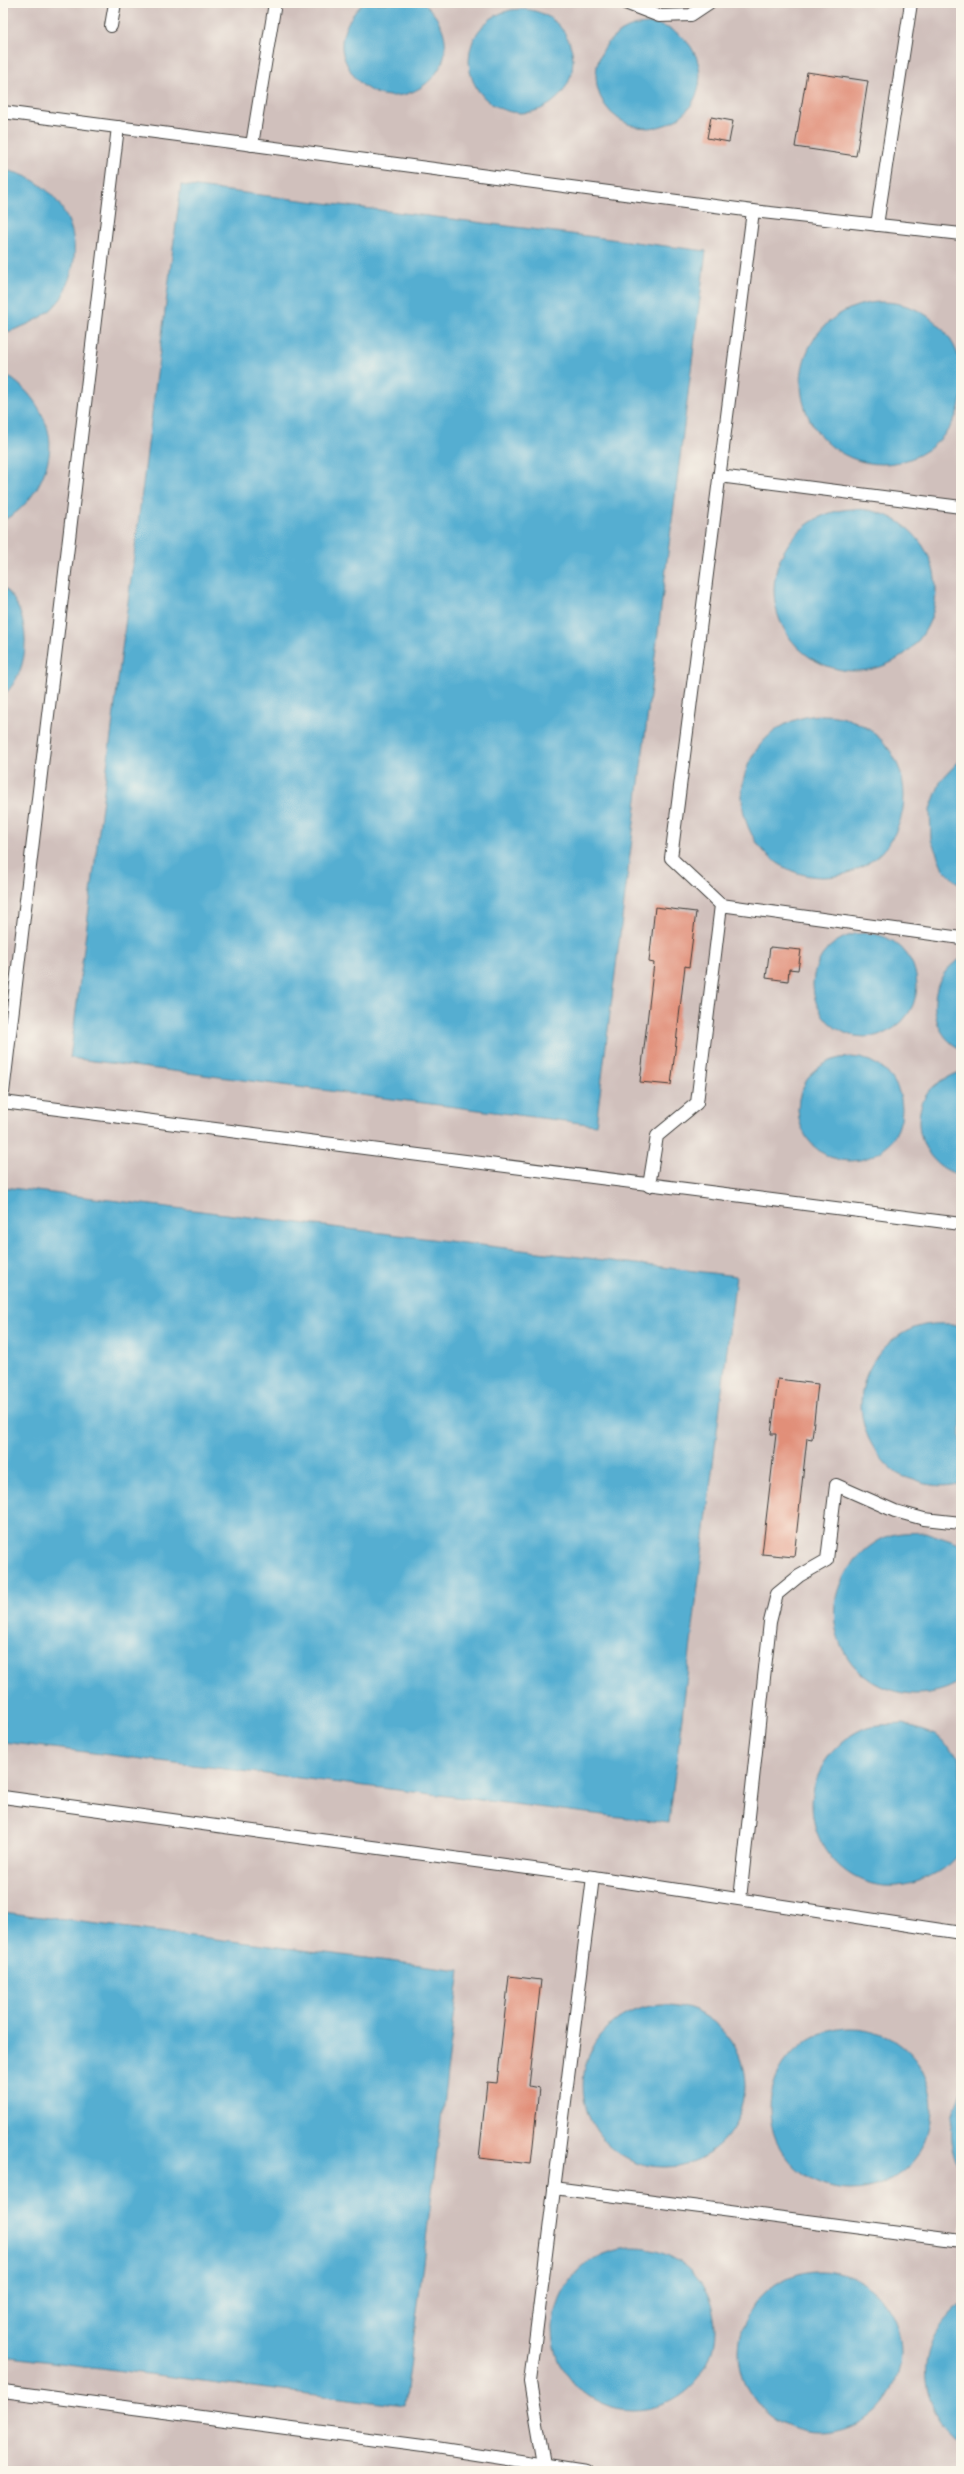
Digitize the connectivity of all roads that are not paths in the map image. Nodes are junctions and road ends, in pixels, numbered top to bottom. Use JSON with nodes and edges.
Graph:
{"nodes":[{"id":1,"x":115,"y":3,"type":"edge"},
{"id":2,"x":275,"y":3,"type":"edge"},
{"id":3,"x":625,"y":3,"type":"edge"},
{"id":4,"x":709,"y":3,"type":"edge"},
{"id":5,"x":910,"y":3,"type":"edge"},
{"id":6,"x":111,"y":26,"type":"dead end"},
{"id":7,"x":3,"y":112,"type":"edge"},
{"id":8,"x":118,"y":127,"type":"junction"},
{"id":9,"x":252,"y":145,"type":"junction"},
{"id":10,"x":753,"y":211,"type":"junction"},
{"id":11,"x":877,"y":225,"type":"junction"},
{"id":12,"x":961,"y":234,"type":"edge"},
{"id":13,"x":719,"y":476,"type":"junction"},
{"id":14,"x":961,"y":507,"type":"edge"},
{"id":15,"x":721,"y":906,"type":"junction"},
{"id":16,"x":961,"y":938,"type":"edge"},
{"id":17,"x":3,"y":1093,"type":"edge"},
{"id":18,"x":3,"y":1102,"type":"edge"},
{"id":19,"x":649,"y":1186,"type":"junction"},
{"id":20,"x":961,"y":1224,"type":"edge"},
{"id":21,"x":961,"y":1523,"type":"edge"},
{"id":22,"x":3,"y":1797,"type":"edge"},
{"id":23,"x":593,"y":1877,"type":"junction"},
{"id":24,"x":740,"y":1899,"type":"junction"},
{"id":25,"x":961,"y":1932,"type":"edge"},
{"id":26,"x":554,"y":2188,"type":"junction"},
{"id":27,"x":961,"y":2241,"type":"edge"},
{"id":28,"x":3,"y":2391,"type":"edge"},
{"id":29,"x":544,"y":2464,"type":"junction"},
{"id":30,"x":586,"y":2471,"type":"edge"}],
"edges":[{"from":1,"to":6,"type":"lane"},
{"from":2,"to":9,"type":"lane"},
{"from":3,"to":4,"type":"lane"},
{"from":5,"to":11,"type":"lane"},
{"from":7,"to":8,"type":"lane"},
{"from":8,"to":9,"type":"lane"},
{"from":8,"to":17,"type":"lane"},
{"from":9,"to":10,"type":"lane"},
{"from":10,"to":11,"type":"lane"},
{"from":10,"to":13,"type":"lane"},
{"from":11,"to":12,"type":"lane"},
{"from":13,"to":14,"type":"lane"},
{"from":13,"to":15,"type":"lane"},
{"from":15,"to":16,"type":"lane"},
{"from":15,"to":19,"type":"lane"},
{"from":18,"to":19,"type":"lane"},
{"from":19,"to":20,"type":"lane"},
{"from":21,"to":24,"type":"lane"},
{"from":22,"to":23,"type":"lane"},
{"from":23,"to":24,"type":"lane"},
{"from":23,"to":26,"type":"lane"},
{"from":24,"to":25,"type":"lane"},
{"from":26,"to":27,"type":"lane"},
{"from":26,"to":29,"type":"lane"},
{"from":28,"to":29,"type":"lane"},
{"from":29,"to":30,"type":"lane"}]}
